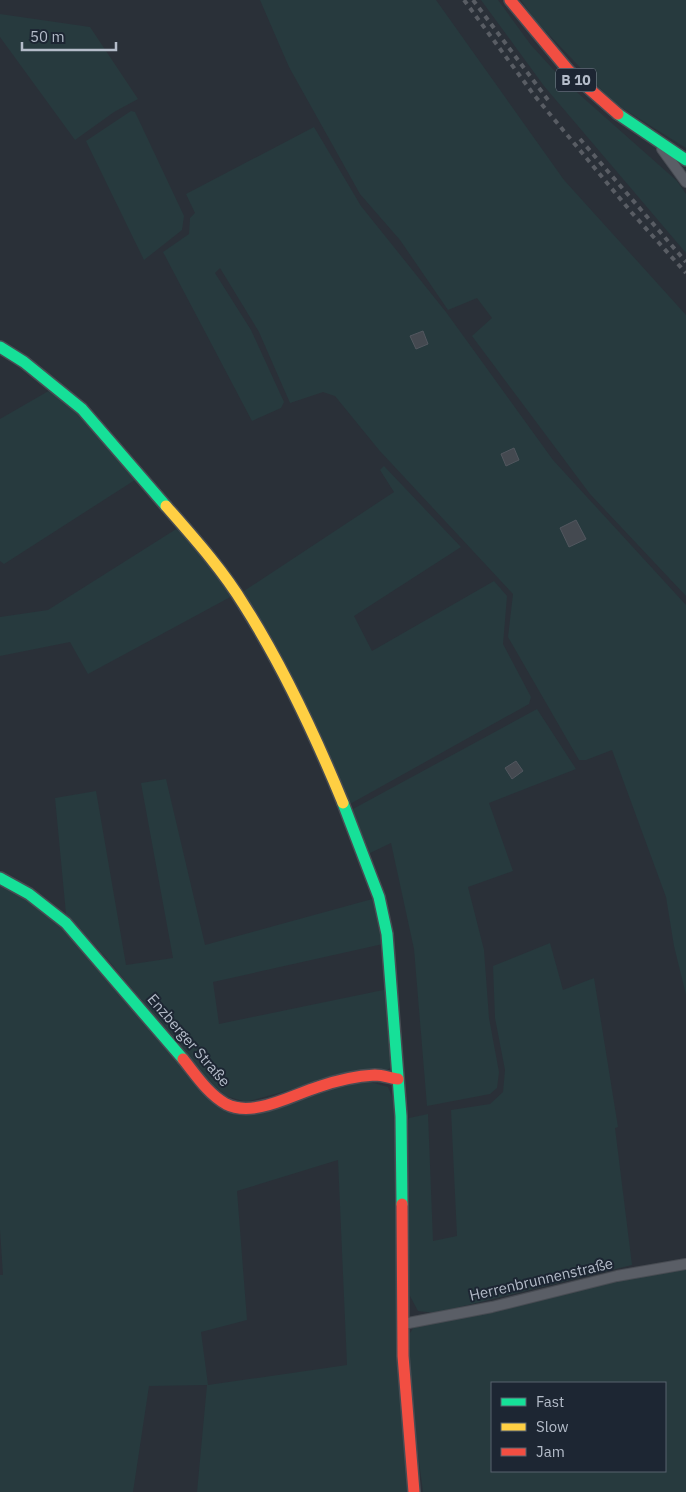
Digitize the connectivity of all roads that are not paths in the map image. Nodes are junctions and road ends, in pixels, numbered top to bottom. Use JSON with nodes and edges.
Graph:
{"nodes":[{"id":1,"x":510,"y":0,"type":"edge"},
{"id":2,"x":657,"y":142,"type":"junction"},
{"id":3,"x":686,"y":160,"type":"edge"},
{"id":4,"x":686,"y":182,"type":"edge"},
{"id":5,"x":0,"y":348,"type":"edge"},
{"id":6,"x":0,"y":878,"type":"edge"},
{"id":7,"x":398,"y":1079,"type":"junction"},
{"id":8,"x":686,"y":1264,"type":"edge"},
{"id":9,"x":403,"y":1324,"type":"junction"},
{"id":10,"x":414,"y":1492,"type":"edge"}],
"edges":[{"from":1,"to":2,"type":"street","number":"B 10"},
{"from":2,"to":3,"type":"street","number":"B 10"},
{"from":2,"to":4,"type":"street"},
{"from":5,"to":7,"type":"street"},
{"from":6,"to":7,"type":"street","name":"Enzberger Straße"},
{"from":7,"to":9,"type":"street"},
{"from":8,"to":9,"type":"street","name":"Herrenbrunnenstraße"},
{"from":9,"to":10,"type":"street"}]}
